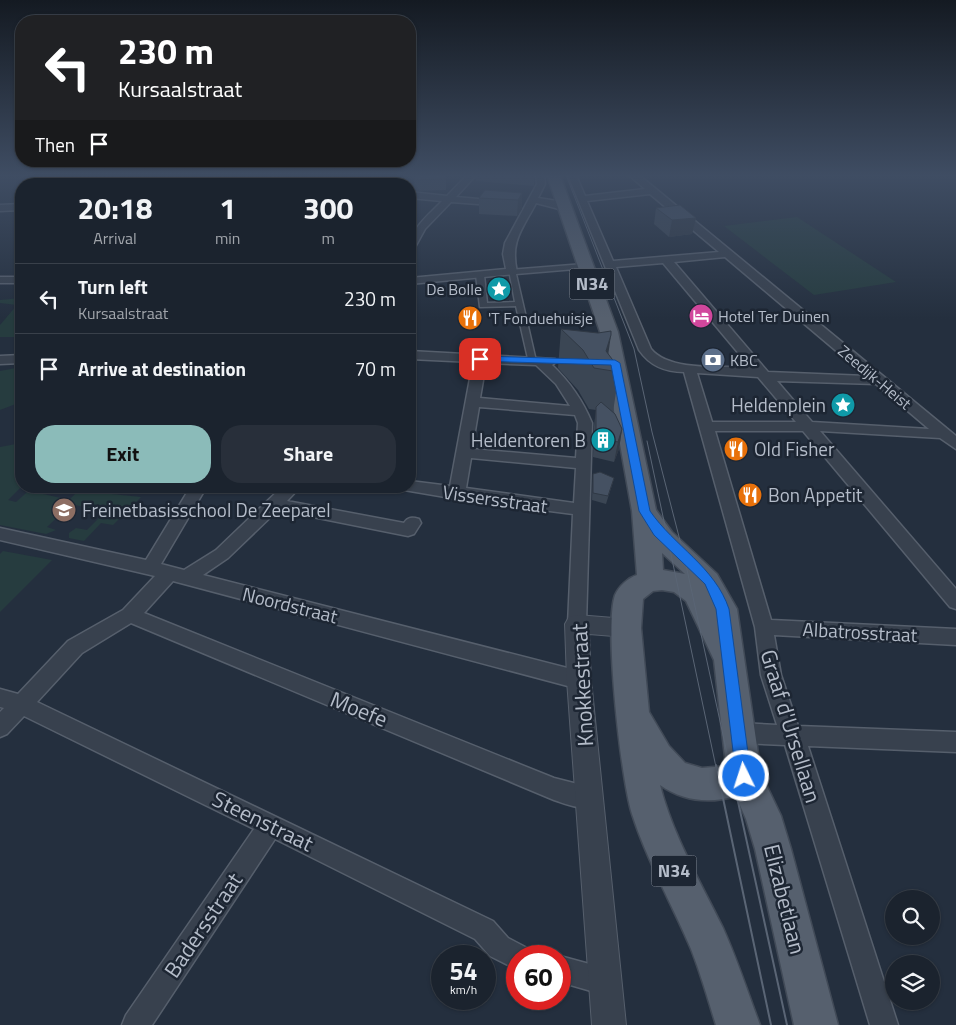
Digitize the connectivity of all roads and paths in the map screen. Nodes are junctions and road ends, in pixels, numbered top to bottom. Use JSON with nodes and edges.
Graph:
{"nodes":[{"id":1,"x":426,"y":223,"type":"edge"},
{"id":2,"x":517,"y":223,"type":"edge"},
{"id":3,"x":569,"y":223,"type":"edge"},
{"id":4,"x":593,"y":223,"type":"edge"},
{"id":5,"x":690,"y":223,"type":"edge"},
{"id":6,"x":416,"y":237,"type":"edge"},
{"id":7,"x":727,"y":254,"type":"junction"},
{"id":8,"x":666,"y":259,"type":"junction"},
{"id":9,"x":609,"y":264,"type":"junction"},
{"id":10,"x":584,"y":266,"type":"junction"},
{"id":11,"x":512,"y":272,"type":"junction"},
{"id":12,"x":480,"y":275,"type":"junction"},
{"id":13,"x":0,"y":280,"type":"edge"},
{"id":14,"x":15,"y":280,"type":"edge"},
{"id":15,"x":416,"y":280,"type":"edge"},
{"id":16,"x":520,"y":304,"type":"junction"},
{"id":17,"x":416,"y":355,"type":"edge"},
{"id":18,"x":15,"y":359,"type":"edge"},
{"id":19,"x":480,"y":359,"type":"junction"},
{"id":20,"x":0,"y":360,"type":"edge"},
{"id":21,"x":536,"y":361,"type":"junction"},
{"id":22,"x":568,"y":362,"type":"dead end"},
{"id":23,"x":690,"y":370,"type":"junction"},
{"id":24,"x":763,"y":373,"type":"junction"},
{"id":25,"x":880,"y":380,"type":"junction"},
{"id":26,"x":474,"y":402,"type":"junction"},
{"id":27,"x":581,"y":411,"type":"junction"},
{"id":28,"x":707,"y":426,"type":"junction"},
{"id":29,"x":809,"y":426,"type":"junction"},
{"id":30,"x":950,"y":439,"type":"edge"},
{"id":31,"x":465,"y":453,"type":"junction"},
{"id":32,"x":583,"y":464,"type":"junction"},
{"id":33,"x":416,"y":487,"type":"edge"},
{"id":34,"x":197,"y":493,"type":"edge"},
{"id":35,"x":286,"y":493,"type":"edge"},
{"id":36,"x":457,"y":494,"type":"junction"},
{"id":37,"x":276,"y":504,"type":"junction"},
{"id":38,"x":581,"y":510,"type":"junction"},
{"id":39,"x":644,"y":511,"type":"junction"},
{"id":40,"x":413,"y":523,"type":"dead end"},
{"id":41,"x":0,"y":534,"type":"edge"},
{"id":42,"x":168,"y":573,"type":"junction"},
{"id":43,"x":651,"y":580,"type":"junction"},
{"id":44,"x":956,"y":602,"type":"edge"},
{"id":45,"x":130,"y":615,"type":"junction"},
{"id":46,"x":577,"y":624,"type":"junction"},
{"id":47,"x":764,"y":627,"type":"junction"},
{"id":48,"x":626,"y":628,"type":"junction"},
{"id":49,"x":956,"y":637,"type":"edge"},
{"id":50,"x":730,"y":661,"type":"junction"},
{"id":51,"x":579,"y":680,"type":"junction"},
{"id":52,"x":10,"y":701,"type":"edge"},
{"id":53,"x":633,"y":710,"type":"junction"},
{"id":54,"x":0,"y":727,"type":"edge"},
{"id":55,"x":740,"y":733,"type":"junction"},
{"id":56,"x":790,"y":736,"type":"junction"},
{"id":57,"x":956,"y":742,"type":"edge"},
{"id":58,"x":744,"y":776,"type":"junction"},
{"id":59,"x":589,"y":797,"type":"junction"},
{"id":60,"x":271,"y":826,"type":"junction"},
{"id":61,"x":506,"y":951,"type":"edge"},
{"id":62,"x":571,"y":972,"type":"edge"},
{"id":63,"x":605,"y":982,"type":"junction"},
{"id":64,"x":136,"y":1025,"type":"edge"},
{"id":65,"x":609,"y":1025,"type":"edge"},
{"id":66,"x":738,"y":1025,"type":"edge"},
{"id":67,"x":816,"y":1025,"type":"edge"},
{"id":68,"x":884,"y":1025,"type":"edge"}],
"edges":[{"from":1,"to":6,"type":"street"},
{"from":2,"to":11,"type":"street"},
{"from":3,"to":10,"type":"main road","number":"N34"},
{"from":4,"to":9,"type":"street"},
{"from":5,"to":7,"type":"street","name":"Zeedijk-Heist"},
{"from":7,"to":8,"type":"street"},
{"from":7,"to":25,"type":"street","name":"Zeedijk-Heist"},
{"from":8,"to":9,"type":"street"},
{"from":8,"to":24,"type":"street"},
{"from":9,"to":23,"type":"street"},
{"from":10,"to":11,"type":"street"},
{"from":10,"to":39,"type":"main road","name":"Elizabetlaan","number":"N34"},
{"from":11,"to":12,"type":"street"},
{"from":11,"to":16,"type":"street"},
{"from":12,"to":15,"type":"street"},
{"from":12,"to":16,"type":"street"},
{"from":13,"to":14,"type":"street"},
{"from":16,"to":21,"type":"street"},
{"from":17,"to":19,"type":"street"},
{"from":18,"to":20,"type":"street"},
{"from":19,"to":21,"type":"street"},
{"from":19,"to":26,"type":"street"},
{"from":21,"to":22,"type":"street"},
{"from":21,"to":27,"type":"street","name":"Knokkestraat"},
{"from":23,"to":24,"type":"street"},
{"from":23,"to":28,"type":"street"},
{"from":24,"to":25,"type":"street"},
{"from":24,"to":29,"type":"street"},
{"from":25,"to":30,"type":"street","name":"Zeedijk-Heist"},
{"from":26,"to":27,"type":"street"},
{"from":26,"to":31,"type":"street"},
{"from":27,"to":32,"type":"street","name":"Knokkestraat"},
{"from":28,"to":29,"type":"street"},
{"from":28,"to":47,"type":"street","name":"Graaf d'Ursellaan"},
{"from":29,"to":30,"type":"street"},
{"from":29,"to":44,"type":"street"},
{"from":31,"to":32,"type":"street"},
{"from":31,"to":36,"type":"street"},
{"from":32,"to":38,"type":"street","name":"Knokkestraat"},
{"from":33,"to":36,"type":"street","name":"Vissersstraat"},
{"from":34,"to":42,"type":"street"},
{"from":35,"to":37,"type":"street"},
{"from":36,"to":38,"type":"street","name":"Vissersstraat"},
{"from":37,"to":40,"type":"street"},
{"from":37,"to":42,"type":"street"},
{"from":38,"to":46,"type":"street","name":"Knokkestraat"},
{"from":39,"to":43,"type":"main road","name":"Elizabetlaan","number":"N34"},
{"from":39,"to":50,"type":"main road","name":"Elizabetlaan","number":"N34"},
{"from":41,"to":42,"type":"street","name":"Noordstraat"},
{"from":42,"to":45,"type":"street"},
{"from":42,"to":51,"type":"street","name":"Noordstraat"},
{"from":43,"to":48,"type":"main road","number":"N34"},
{"from":43,"to":50,"type":"main road","name":"Elizabetlaan","number":"N34"},
{"from":45,"to":52,"type":"street"},
{"from":45,"to":59,"type":"street","name":"Moefe"},
{"from":46,"to":48,"type":"street"},
{"from":46,"to":51,"type":"street","name":"Knokkestraat"},
{"from":47,"to":49,"type":"street","name":"Albatrosstraat"},
{"from":47,"to":56,"type":"street","name":"Graaf d'Ursellaan"},
{"from":48,"to":53,"type":"main road","number":"N34"},
{"from":50,"to":55,"type":"main road","name":"Elizabetlaan","number":"N34"},
{"from":51,"to":59,"type":"street","name":"Knokkestraat"},
{"from":52,"to":54,"type":"street"},
{"from":52,"to":60,"type":"street","name":"Steenstraat"},
{"from":53,"to":58,"type":"main road","number":"N34"},
{"from":53,"to":66,"type":"main road","number":"N34"},
{"from":55,"to":56,"type":"street"},
{"from":55,"to":58,"type":"main road","name":"Elizabetlaan","number":"N34"},
{"from":56,"to":57,"type":"street"},
{"from":56,"to":68,"type":"street","name":"Graaf d'Ursellaan"},
{"from":58,"to":67,"type":"main road","name":"Elizabetlaan","number":"N34"},
{"from":59,"to":63,"type":"street","name":"Knokkestraat"},
{"from":60,"to":61,"type":"street","name":"Steenstraat"},
{"from":60,"to":64,"type":"street","name":"Badersstraat"},
{"from":62,"to":63,"type":"street"},
{"from":63,"to":65,"type":"street","name":"Knokkestraat"}]}
